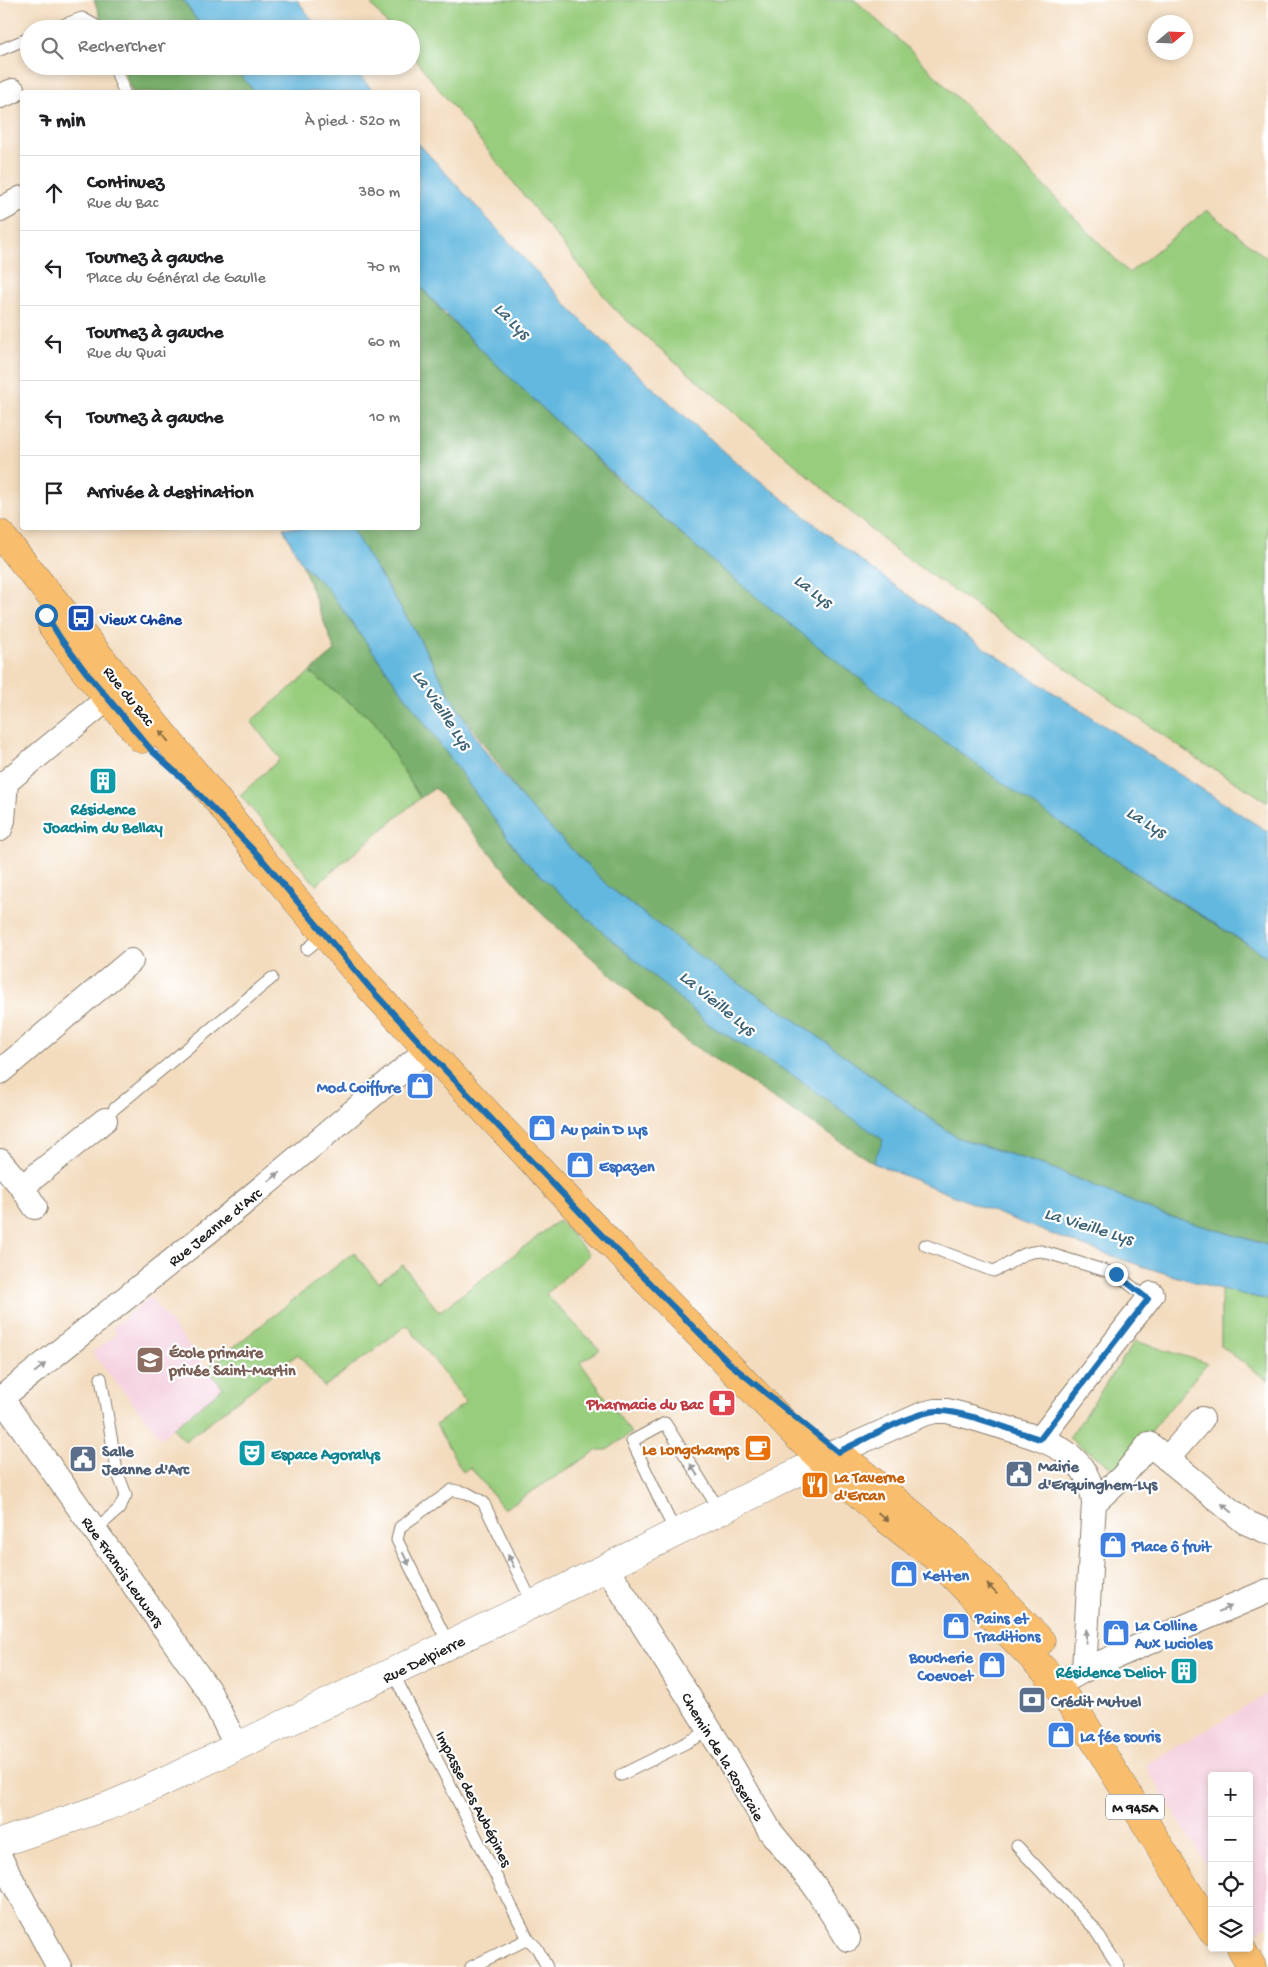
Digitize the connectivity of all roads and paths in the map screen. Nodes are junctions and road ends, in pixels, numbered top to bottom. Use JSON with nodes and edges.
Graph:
{"nodes":[{"id":1,"x":20,"y":42,"type":"edge"},
{"id":2,"x":0,"y":50,"type":"edge"},
{"id":3,"x":117,"y":75,"type":"edge"},
{"id":4,"x":123,"y":90,"type":"edge"},
{"id":5,"x":20,"y":199,"type":"edge"},
{"id":6,"x":0,"y":210,"type":"edge"},
{"id":7,"x":0,"y":534,"type":"edge"},
{"id":8,"x":0,"y":539,"type":"edge"},
{"id":9,"x":115,"y":692,"type":"junction"},
{"id":10,"x":3,"y":781,"type":"edge"},
{"id":11,"x":0,"y":829,"type":"edge"},
{"id":12,"x":131,"y":961,"type":"dead end"},
{"id":13,"x":272,"y":978,"type":"dead end"},
{"id":14,"x":427,"y":1050,"type":"junction"},
{"id":15,"x":0,"y":1072,"type":"edge"},
{"id":16,"x":109,"y":1115,"type":"joint"},
{"id":17,"x":0,"y":1160,"type":"edge"},
{"id":18,"x":22,"y":1187,"type":"junction"},
{"id":19,"x":35,"y":1207,"type":"dead end"},
{"id":20,"x":925,"y":1245,"type":"dead end"},
{"id":21,"x":1150,"y":1297,"type":"joint"},
{"id":22,"x":101,"y":1378,"type":"dead end"},
{"id":23,"x":1,"y":1399,"type":"edge"},
{"id":24,"x":1202,"y":1419,"type":"dead end"},
{"id":25,"x":1040,"y":1439,"type":"junction"},
{"id":26,"x":830,"y":1456,"type":"junction"},
{"id":27,"x":1167,"y":1460,"type":"junction"},
{"id":28,"x":1094,"y":1502,"type":"junction"},
{"id":29,"x":720,"y":1511,"type":"junction"},
{"id":30,"x":95,"y":1530,"type":"junction"},
{"id":31,"x":1268,"y":1532,"type":"edge"},
{"id":32,"x":676,"y":1534,"type":"junction"},
{"id":33,"x":607,"y":1568,"type":"junction"},
{"id":34,"x":1268,"y":1591,"type":"edge"},
{"id":35,"x":533,"y":1604,"type":"junction"},
{"id":36,"x":450,"y":1645,"type":"junction"},
{"id":37,"x":393,"y":1672,"type":"junction"},
{"id":38,"x":1071,"y":1677,"type":"junction"},
{"id":39,"x":710,"y":1731,"type":"junction"},
{"id":40,"x":237,"y":1747,"type":"junction"},
{"id":41,"x":621,"y":1775,"type":"dead end"},
{"id":42,"x":0,"y":1843,"type":"edge"},
{"id":43,"x":1017,"y":1846,"type":"dead end"},
{"id":44,"x":0,"y":1858,"type":"edge"},
{"id":45,"x":1208,"y":1894,"type":"edge"},
{"id":46,"x":1208,"y":1925,"type":"edge"},
{"id":47,"x":848,"y":1938,"type":"dead end"},
{"id":48,"x":528,"y":1939,"type":"junction"},
{"id":49,"x":1228,"y":1952,"type":"edge"},
{"id":50,"x":1244,"y":1962,"type":"edge"},
{"id":51,"x":59,"y":1967,"type":"edge"},
{"id":52,"x":471,"y":1967,"type":"edge"},
{"id":53,"x":547,"y":1967,"type":"edge"},
{"id":54,"x":1119,"y":1967,"type":"edge"}],
"edges":[{"from":1,"to":2,"type":"lane"},
{"from":3,"to":4,"type":"lane"},
{"from":5,"to":6,"type":"street"},
{"from":7,"to":9,"type":"main road","name":"Rue du Bac","number":"M 945A"},
{"from":8,"to":9,"type":"main road","name":"Rue du Bac","number":"M 945A"},
{"from":9,"to":10,"type":"street"},
{"from":9,"to":14,"type":"main road","name":"Rue du Bac","number":"M 945A"},
{"from":10,"to":11,"type":"street"},
{"from":12,"to":15,"type":"street"},
{"from":13,"to":16,"type":"lane"},
{"from":23,"to":14,"type":"street","name":"Rue Jeanne d'Arc","one_way":true},
{"from":14,"to":26,"type":"main road","name":"Rue du Bac","number":"M 945A"},
{"from":16,"to":18,"type":"street"},
{"from":17,"to":18,"type":"street"},
{"from":18,"to":19,"type":"street"},
{"from":20,"to":21,"type":"lane"},
{"from":21,"to":25,"type":"street"},
{"from":22,"to":30,"type":"lane"},
{"from":23,"to":30,"type":"street","name":"Rue Francis Leuwers"},
{"from":24,"to":27,"type":"street"},
{"from":25,"to":26,"type":"street"},
{"from":25,"to":28,"type":"street"},
{"from":26,"to":29,"type":"street","name":"Rue Delpierre"},
{"from":26,"to":38,"type":"main road","number":"M 945A"},
{"from":27,"to":28,"type":"street"},
{"from":31,"to":27,"type":"street","one_way":true},
{"from":38,"to":28,"type":"street","one_way":true},
{"from":29,"to":32,"type":"street","name":"Rue Delpierre"},
{"from":29,"to":32,"type":"lane","one_way":true},
{"from":30,"to":40,"type":"street","name":"Rue Francis Leuwers"},
{"from":32,"to":33,"type":"street","name":"Rue Delpierre"},
{"from":33,"to":35,"type":"street","name":"Rue Delpierre"},
{"from":33,"to":39,"type":"street","name":"Chemin de la Roseraie"},
{"from":38,"to":34,"type":"street","one_way":true},
{"from":35,"to":36,"type":"street","name":"Rue Delpierre"},
{"from":35,"to":36,"type":"lane","one_way":true},
{"from":36,"to":37,"type":"street","name":"Rue Delpierre"},
{"from":37,"to":40,"type":"street","name":"Rue Delpierre"},
{"from":37,"to":48,"type":"lane","name":"Impasse des Aubépines"},
{"from":38,"to":45,"type":"main road","number":"M 945A"},
{"from":38,"to":46,"type":"main road","number":"M 945A"},
{"from":39,"to":41,"type":"lane"},
{"from":39,"to":47,"type":"street","name":"Chemin de la Roseraie"},
{"from":40,"to":42,"type":"street","name":"Rue Delpierre"},
{"from":43,"to":54,"type":"lane"},
{"from":44,"to":51,"type":"street"},
{"from":48,"to":52,"type":"lane"},
{"from":48,"to":53,"type":"lane","name":"Impasse des Aubépines"},
{"from":49,"to":50,"type":"main road"}]}
